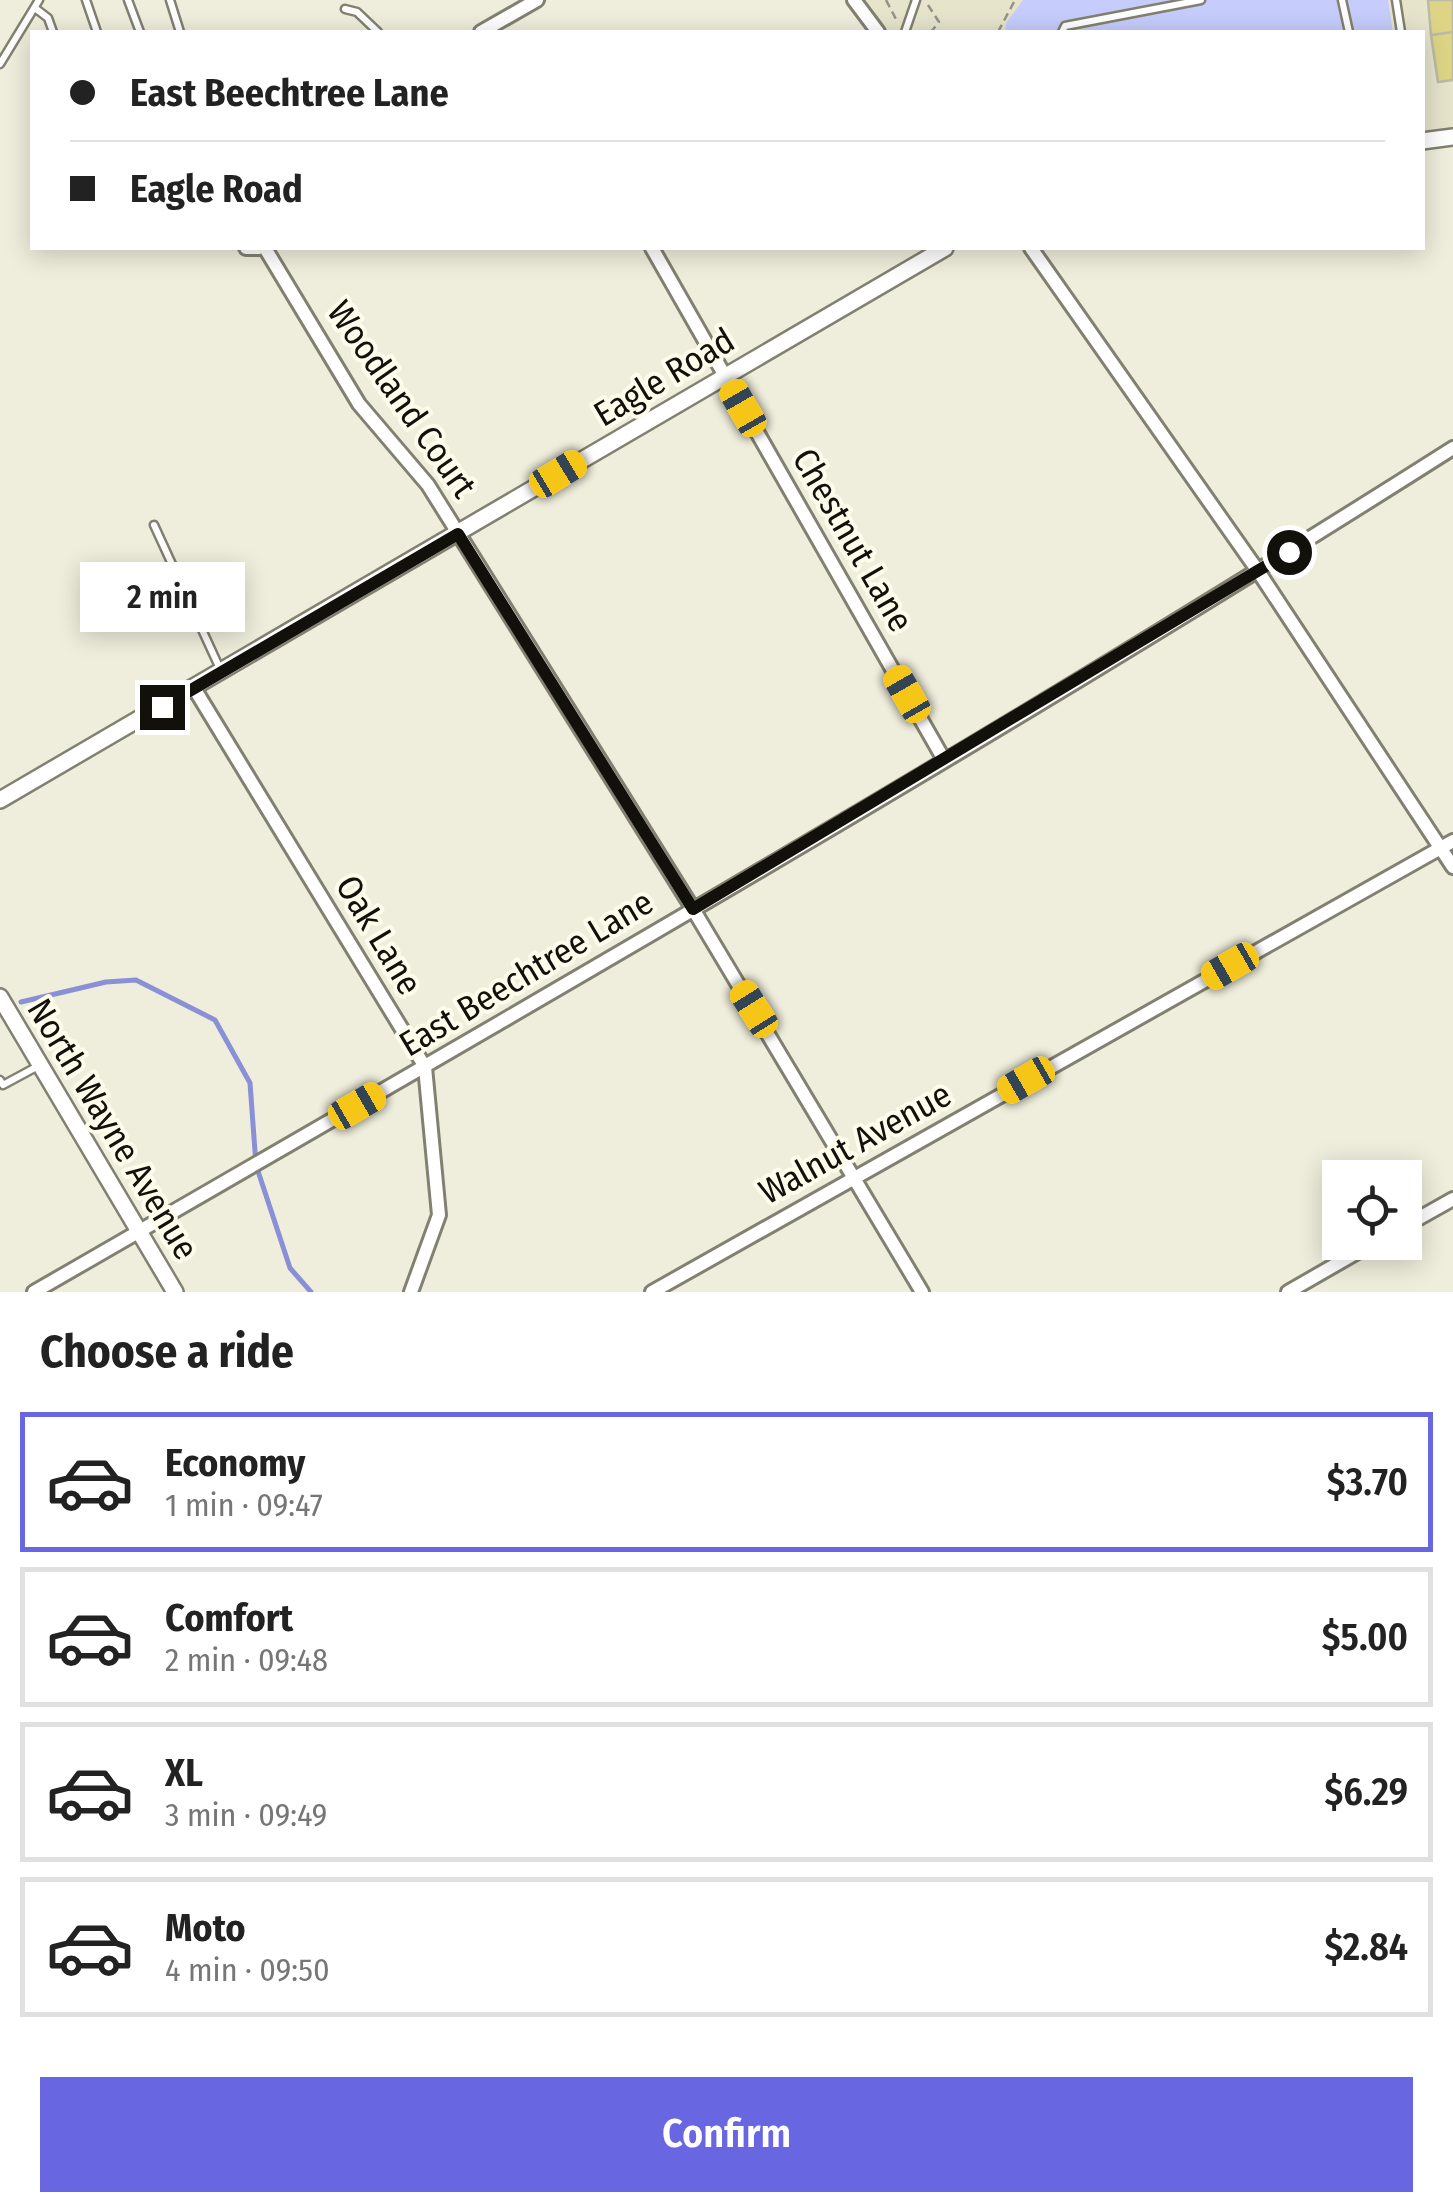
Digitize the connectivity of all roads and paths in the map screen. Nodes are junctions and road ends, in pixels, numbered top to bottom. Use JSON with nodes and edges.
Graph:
{"nodes":[{"id":1,"x":39,"y":0,"type":"edge"},
{"id":2,"x":86,"y":0,"type":"edge"},
{"id":3,"x":128,"y":0,"type":"edge"},
{"id":4,"x":170,"y":0,"type":"edge"},
{"id":5,"x":537,"y":0,"type":"edge"},
{"id":6,"x":854,"y":0,"type":"edge"},
{"id":7,"x":886,"y":0,"type":"edge"},
{"id":8,"x":916,"y":0,"type":"edge"},
{"id":9,"x":924,"y":0,"type":"edge"},
{"id":10,"x":1015,"y":0,"type":"edge"},
{"id":11,"x":1201,"y":0,"type":"edge"},
{"id":12,"x":1342,"y":0,"type":"edge"},
{"id":13,"x":1396,"y":0,"type":"edge"},
{"id":14,"x":35,"y":8,"type":"junction"},
{"id":15,"x":345,"y":9,"type":"dead end"},
{"id":16,"x":53,"y":30,"type":"edge"},
{"id":17,"x":96,"y":30,"type":"edge"},
{"id":18,"x":139,"y":30,"type":"edge"},
{"id":19,"x":179,"y":30,"type":"edge"},
{"id":20,"x":376,"y":30,"type":"edge"},
{"id":21,"x":484,"y":30,"type":"edge"},
{"id":22,"x":876,"y":30,"type":"edge"},
{"id":23,"x":903,"y":30,"type":"edge"},
{"id":24,"x":905,"y":30,"type":"edge"},
{"id":25,"x":932,"y":30,"type":"edge"},
{"id":26,"x":999,"y":30,"type":"edge"},
{"id":27,"x":1063,"y":30,"type":"edge"},
{"id":28,"x":1348,"y":30,"type":"edge"},
{"id":29,"x":1401,"y":30,"type":"edge"},
{"id":30,"x":0,"y":64,"type":"edge"},
{"id":31,"x":1453,"y":137,"type":"edge"},
{"id":32,"x":1425,"y":140,"type":"edge"},
{"id":33,"x":263,"y":250,"type":"edge"},
{"id":34,"x":653,"y":250,"type":"edge"},
{"id":35,"x":942,"y":250,"type":"edge"},
{"id":36,"x":1032,"y":250,"type":"edge"},
{"id":37,"x":725,"y":376,"type":"junction"},
{"id":38,"x":1453,"y":448,"type":"edge"},
{"id":39,"x":154,"y":524,"type":"dead end"},
{"id":40,"x":458,"y":534,"type":"junction"},
{"id":41,"x":1258,"y":571,"type":"junction"},
{"id":42,"x":222,"y":672,"type":"junction"},
{"id":43,"x":194,"y":688,"type":"junction"},
{"id":44,"x":943,"y":758,"type":"junction"},
{"id":45,"x":0,"y":800,"type":"edge"},
{"id":46,"x":1447,"y":844,"type":"edge"},
{"id":47,"x":1453,"y":867,"type":"edge"},
{"id":48,"x":693,"y":909,"type":"junction"},
{"id":49,"x":2,"y":1005,"type":"edge"},
{"id":50,"x":40,"y":1066,"type":"junction"},
{"id":51,"x":424,"y":1068,"type":"junction"},
{"id":52,"x":1,"y":1084,"type":"edge"},
{"id":53,"x":856,"y":1176,"type":"junction"},
{"id":54,"x":1453,"y":1198,"type":"edge"},
{"id":55,"x":1422,"y":1216,"type":"edge"},
{"id":56,"x":138,"y":1232,"type":"junction"},
{"id":57,"x":1344,"y":1260,"type":"edge"},
{"id":58,"x":34,"y":1292,"type":"edge"},
{"id":59,"x":175,"y":1292,"type":"edge"},
{"id":60,"x":411,"y":1292,"type":"edge"},
{"id":61,"x":652,"y":1292,"type":"edge"},
{"id":62,"x":922,"y":1292,"type":"edge"},
{"id":63,"x":1288,"y":1292,"type":"edge"}],
"edges":[{"from":1,"to":14,"type":"lane"},
{"from":2,"to":17,"type":"lane"},
{"from":3,"to":18,"type":"lane"},
{"from":4,"to":19,"type":"lane"},
{"from":5,"to":21,"type":"street"},
{"from":6,"to":22,"type":"street"},
{"from":7,"to":23,"type":"path"},
{"from":8,"to":24,"type":"lane"},
{"from":9,"to":25,"type":"path"},
{"from":10,"to":26,"type":"path"},
{"from":11,"to":27,"type":"lane"},
{"from":12,"to":28,"type":"lane"},
{"from":13,"to":29,"type":"lane"},
{"from":14,"to":16,"type":"lane"},
{"from":14,"to":30,"type":"lane"},
{"from":15,"to":20,"type":"lane"},
{"from":31,"to":32,"type":"street"},
{"from":33,"to":40,"type":"street","name":"Woodland Court"},
{"from":34,"to":37,"type":"street","name":"Chestnut Lane"},
{"from":35,"to":37,"type":"street","name":"Eagle Road"},
{"from":36,"to":41,"type":"street"},
{"from":37,"to":40,"type":"street","name":"Eagle Road"},
{"from":37,"to":44,"type":"street","name":"Chestnut Lane"},
{"from":38,"to":41,"type":"street","name":"East Beechtree Lane"},
{"from":39,"to":42,"type":"lane"},
{"from":40,"to":42,"type":"street","name":"Eagle Road"},
{"from":40,"to":48,"type":"street","name":"Woodland Court"},
{"from":41,"to":44,"type":"street","name":"East Beechtree Lane"},
{"from":41,"to":46,"type":"street"},
{"from":42,"to":43,"type":"street","name":"Eagle Road"},
{"from":43,"to":45,"type":"street","name":"Eagle Road"},
{"from":43,"to":51,"type":"street","name":"Oak Lane"},
{"from":44,"to":48,"type":"street","name":"East Beechtree Lane"},
{"from":46,"to":47,"type":"street"},
{"from":46,"to":53,"type":"street","name":"Walnut Avenue"},
{"from":48,"to":51,"type":"street","name":"East Beechtree Lane"},
{"from":48,"to":53,"type":"street","name":"Woodland Court"},
{"from":49,"to":50,"type":"street","name":"North Wayne Avenue"},
{"from":50,"to":52,"type":"lane"},
{"from":50,"to":56,"type":"street","name":"North Wayne Avenue"},
{"from":51,"to":56,"type":"street","name":"East Beechtree Lane"},
{"from":51,"to":60,"type":"street","name":"Oak Lane"},
{"from":53,"to":61,"type":"street","name":"Walnut Avenue"},
{"from":53,"to":62,"type":"street","name":"Woodland Court"},
{"from":54,"to":55,"type":"street"},
{"from":56,"to":58,"type":"street","name":"East Beechtree Lane"},
{"from":56,"to":59,"type":"street","name":"North Wayne Avenue"},
{"from":57,"to":63,"type":"street"}]}
